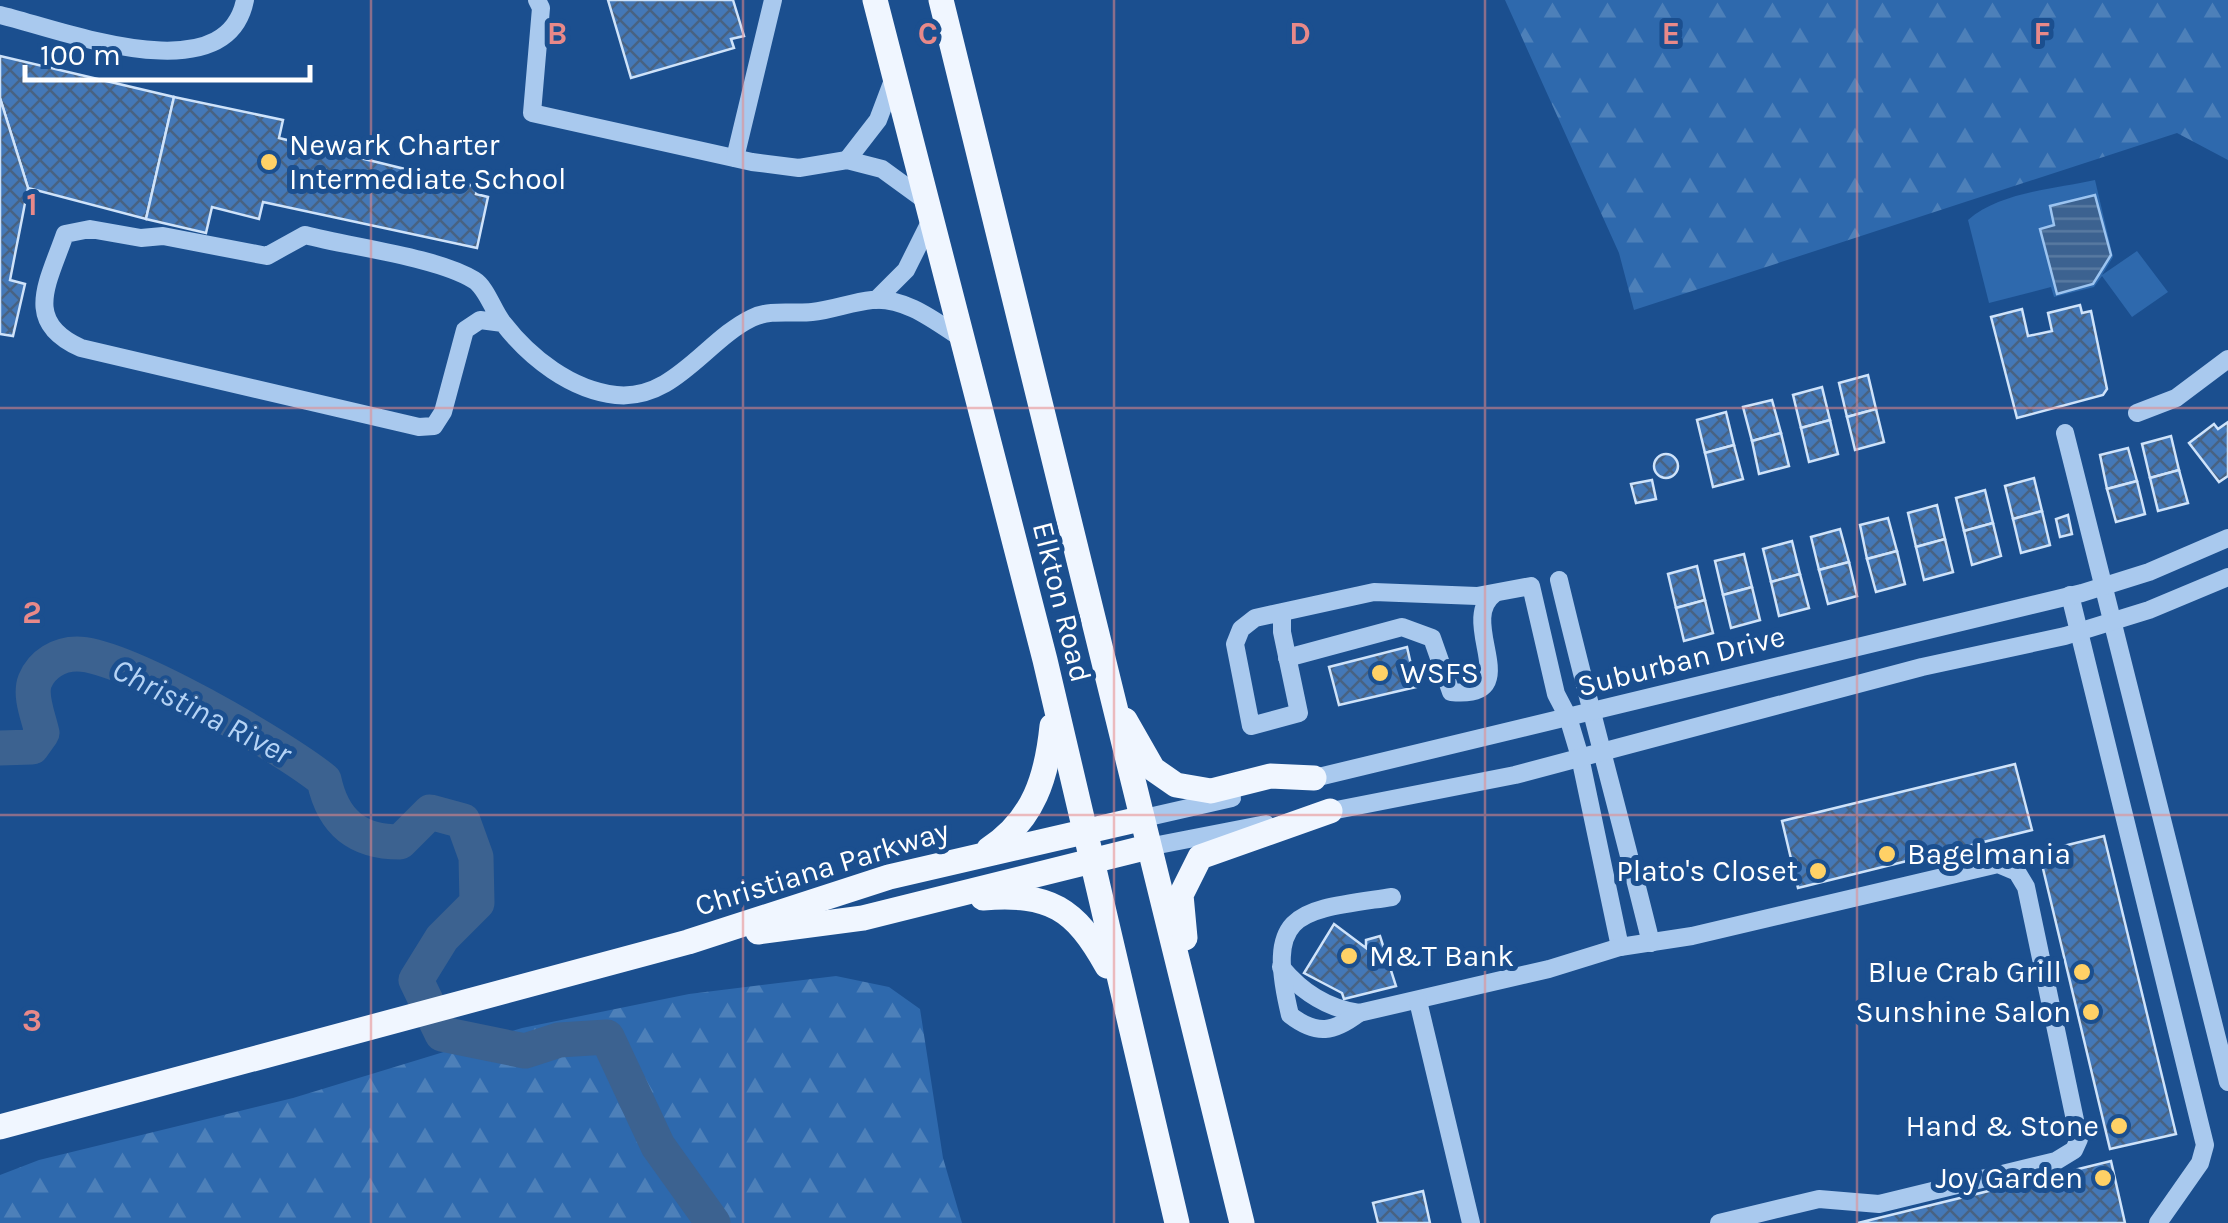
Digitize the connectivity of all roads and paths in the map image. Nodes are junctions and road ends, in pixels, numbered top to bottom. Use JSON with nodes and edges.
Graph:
{"nodes":[{"id":1,"x":245,"y":0,"type":"edge"},
{"id":2,"x":537,"y":0,"type":"edge"},
{"id":3,"x":773,"y":0,"type":"edge"},
{"id":4,"x":875,"y":0,"type":"edge"},
{"id":5,"x":940,"y":0,"type":"edge"},
{"id":6,"x":0,"y":15,"type":"edge"},
{"id":7,"x":895,"y":75,"type":"junction"},
{"id":8,"x":734,"y":158,"type":"junction"},
{"id":9,"x":848,"y":160,"type":"junction"},
{"id":10,"x":928,"y":212,"type":"junction"},
{"id":11,"x":876,"y":300,"type":"junction"},
{"id":12,"x":503,"y":323,"type":"junction"},
{"id":13,"x":961,"y":338,"type":"junction"},
{"id":14,"x":2228,"y":359,"type":"edge"},
{"id":15,"x":2138,"y":413,"type":"dead end"},
{"id":16,"x":2065,"y":433,"type":"dead end"},
{"id":17,"x":2228,"y":538,"type":"edge"},
{"id":18,"x":2228,"y":577,"type":"edge"},
{"id":19,"x":1559,"y":580,"type":"dead end"},
{"id":20,"x":2105,"y":586,"type":"junction"},
{"id":21,"x":1494,"y":594,"type":"junction"},
{"id":22,"x":2070,"y":596,"type":"junction"},
{"id":23,"x":1282,"y":612,"type":"junction"},
{"id":24,"x":2115,"y":620,"type":"junction"},
{"id":25,"x":2079,"y":632,"type":"junction"},
{"id":26,"x":1288,"y":658,"type":"junction"},
{"id":27,"x":1111,"y":698,"type":"junction"},
{"id":28,"x":1054,"y":702,"type":"junction"},
{"id":29,"x":1588,"y":712,"type":"junction"},
{"id":30,"x":1568,"y":717,"type":"junction"},
{"id":31,"x":1603,"y":752,"type":"junction"},
{"id":32,"x":1580,"y":757,"type":"junction"},
{"id":33,"x":1314,"y":778,"type":"junction"},
{"id":34,"x":1330,"y":811,"type":"junction"},
{"id":35,"x":1140,"y":819,"type":"junction"},
{"id":36,"x":1085,"y":830,"type":"junction"},
{"id":37,"x":1148,"y":847,"type":"junction"},
{"id":38,"x":976,"y":856,"type":"junction"},
{"id":39,"x":1092,"y":860,"type":"junction"},
{"id":40,"x":1392,"y":897,"type":"dead end"},
{"id":41,"x":923,"y":902,"type":"junction"},
{"id":42,"x":688,"y":942,"type":"junction"},
{"id":43,"x":1651,"y":943,"type":"junction"},
{"id":44,"x":1620,"y":947,"type":"junction"},
{"id":45,"x":1281,"y":966,"type":"junction"},
{"id":46,"x":1117,"y":984,"type":"junction"},
{"id":47,"x":1418,"y":1001,"type":"junction"},
{"id":48,"x":1359,"y":1012,"type":"junction"},
{"id":49,"x":2223,"y":1037,"type":"edge"},
{"id":50,"x":2228,"y":1082,"type":"edge"},
{"id":51,"x":1211,"y":1099,"type":"junction"},
{"id":52,"x":0,"y":1127,"type":"edge"},
{"id":53,"x":1176,"y":1223,"type":"edge"},
{"id":54,"x":1242,"y":1223,"type":"edge"},
{"id":55,"x":1471,"y":1223,"type":"edge"},
{"id":56,"x":1719,"y":1223,"type":"edge"},
{"id":57,"x":2158,"y":1223,"type":"edge"}],
"edges":[{"from":1,"to":6,"type":"street"},
{"from":2,"to":8,"type":"street"},
{"from":3,"to":8,"type":"street"},
{"from":4,"to":7,"type":"main road","name":"Elkton Road"},
{"from":5,"to":27,"type":"main road","name":"Elkton Road"},
{"from":7,"to":9,"type":"street"},
{"from":7,"to":10,"type":"main road","name":"Elkton Road"},
{"from":8,"to":9,"type":"street"},
{"from":9,"to":10,"type":"street"},
{"from":10,"to":11,"type":"street"},
{"from":10,"to":13,"type":"main road","name":"Elkton Road"},
{"from":11,"to":12,"type":"street"},
{"from":11,"to":13,"type":"street"},
{"from":12,"to":12,"type":"street"},
{"from":13,"to":28,"type":"main road","name":"Elkton Road"},
{"from":14,"to":15,"type":"street"},
{"from":16,"to":20,"type":"street"},
{"from":17,"to":20,"type":"street","name":"Suburban Drive"},
{"from":18,"to":24,"type":"street"},
{"from":19,"to":29,"type":"street"},
{"from":20,"to":22,"type":"street","name":"Suburban Drive"},
{"from":20,"to":24,"type":"street"},
{"from":21,"to":23,"type":"street"},
{"from":21,"to":26,"type":"street"},
{"from":21,"to":30,"type":"street"},
{"from":22,"to":25,"type":"street"},
{"from":22,"to":29,"type":"street","name":"Suburban Drive"},
{"from":23,"to":26,"type":"street"},
{"from":23,"to":26,"type":"street"},
{"from":24,"to":25,"type":"street"},
{"from":24,"to":49,"type":"street"},
{"from":25,"to":31,"type":"street"},
{"from":25,"to":57,"type":"street"},
{"from":27,"to":33,"type":"main road"},
{"from":27,"to":35,"type":"main road","name":"Elkton Road"},
{"from":28,"to":36,"type":"main road","name":"Elkton Road"},
{"from":28,"to":38,"type":"main road"},
{"from":29,"to":30,"type":"street","name":"Suburban Drive"},
{"from":29,"to":31,"type":"street"},
{"from":30,"to":32,"type":"street"},
{"from":30,"to":33,"type":"street","name":"Suburban Drive"},
{"from":31,"to":32,"type":"street"},
{"from":31,"to":43,"type":"street"},
{"from":32,"to":34,"type":"street"},
{"from":32,"to":44,"type":"street"},
{"from":33,"to":35,"type":"street","name":"Suburban Drive"},
{"from":34,"to":37,"type":"street"},
{"from":34,"to":51,"type":"main road"},
{"from":35,"to":36,"type":"main road","name":"Christiana Parkway"},
{"from":35,"to":37,"type":"main road","name":"Elkton Road"},
{"from":36,"to":38,"type":"main road","name":"Christiana Parkway"},
{"from":36,"to":39,"type":"main road","name":"Elkton Road"},
{"from":37,"to":39,"type":"main road","name":"Christiana Parkway"},
{"from":37,"to":51,"type":"main road","name":"Elkton Road"},
{"from":38,"to":42,"type":"main road","name":"Christiana Parkway"},
{"from":39,"to":41,"type":"main road","name":"Christiana Parkway"},
{"from":39,"to":46,"type":"main road","name":"Elkton Road"},
{"from":40,"to":45,"type":"street"},
{"from":41,"to":42,"type":"main road","name":"Christiana Parkway"},
{"from":41,"to":46,"type":"main road"},
{"from":42,"to":52,"type":"main road"},
{"from":43,"to":44,"type":"street"},
{"from":43,"to":56,"type":"street"},
{"from":44,"to":47,"type":"street"},
{"from":45,"to":48,"type":"street"},
{"from":45,"to":48,"type":"street"},
{"from":46,"to":53,"type":"main road","name":"Elkton Road"},
{"from":47,"to":48,"type":"street"},
{"from":47,"to":55,"type":"street"},
{"from":49,"to":50,"type":"street"},
{"from":51,"to":54,"type":"main road","name":"Elkton Road"}]}
